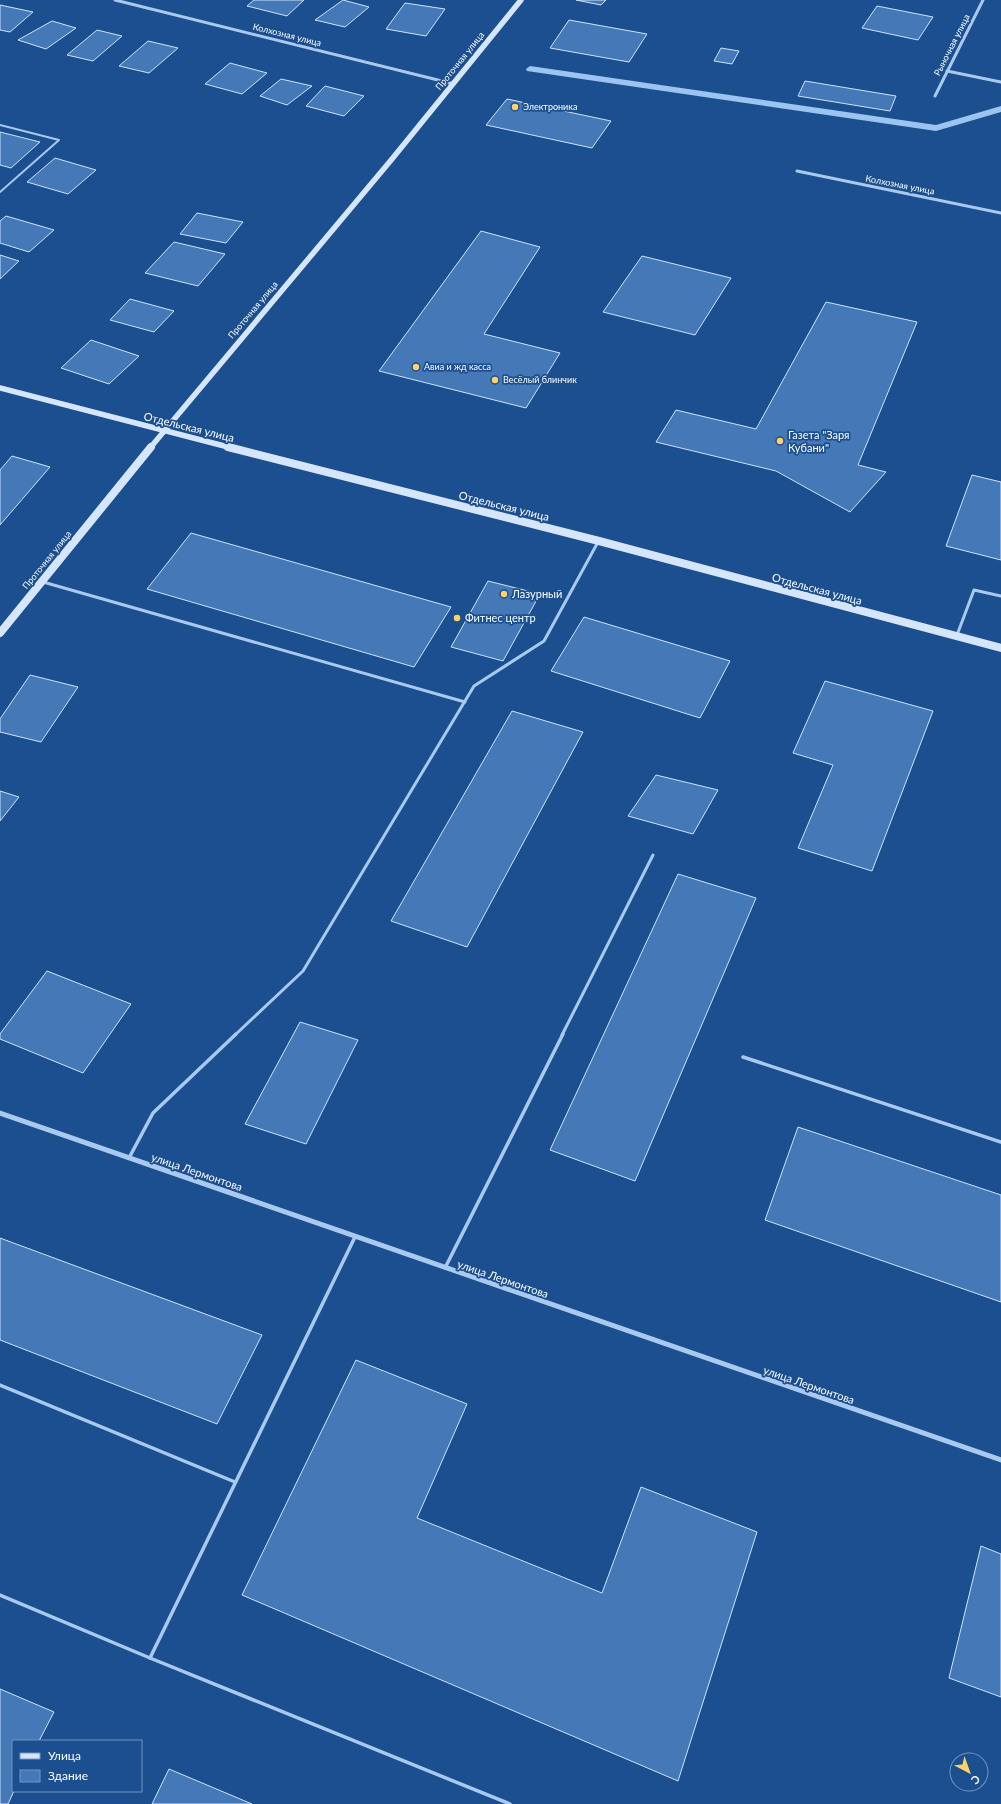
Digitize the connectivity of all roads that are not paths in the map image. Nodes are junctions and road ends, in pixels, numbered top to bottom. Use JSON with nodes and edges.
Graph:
{"nodes":[{"id":1,"x":115,"y":0,"type":"edge"},
{"id":2,"x":521,"y":0,"type":"edge"},
{"id":3,"x":983,"y":0,"type":"edge"},
{"id":4,"x":947,"y":71,"type":"junction"},
{"id":5,"x":1001,"y":82,"type":"edge"},
{"id":6,"x":454,"y":84,"type":"junction"},
{"id":7,"x":934,"y":96,"type":"dead end"},
{"id":8,"x":0,"y":125,"type":"edge"},
{"id":9,"x":797,"y":171,"type":"dead end"},
{"id":10,"x":0,"y":192,"type":"edge"},
{"id":11,"x":1001,"y":213,"type":"edge"},
{"id":12,"x":0,"y":388,"type":"edge"},
{"id":13,"x":163,"y":431,"type":"junction"},
{"id":14,"x":599,"y":541,"type":"junction"},
{"id":15,"x":41,"y":581,"type":"junction"},
{"id":16,"x":1001,"y":596,"type":"edge"},
{"id":17,"x":0,"y":633,"type":"edge"},
{"id":18,"x":957,"y":636,"type":"junction"},
{"id":19,"x":1001,"y":648,"type":"edge"},
{"id":20,"x":465,"y":702,"type":"junction"},
{"id":21,"x":653,"y":855,"type":"dead end"},
{"id":22,"x":743,"y":1057,"type":"dead end"},
{"id":23,"x":0,"y":1113,"type":"edge"},
{"id":24,"x":1001,"y":1142,"type":"edge"},
{"id":25,"x":129,"y":1158,"type":"junction"},
{"id":26,"x":355,"y":1237,"type":"junction"},
{"id":27,"x":445,"y":1268,"type":"junction"},
{"id":28,"x":0,"y":1385,"type":"edge"},
{"id":29,"x":1001,"y":1460,"type":"edge"},
{"id":30,"x":235,"y":1482,"type":"junction"},
{"id":31,"x":0,"y":1595,"type":"edge"},
{"id":32,"x":150,"y":1658,"type":"junction"},
{"id":33,"x":510,"y":1804,"type":"edge"}],
"edges":[{"from":1,"to":6,"type":"street","name":"Колхозная улица"},
{"from":2,"to":6,"type":"street","name":"Проточная улица"},
{"from":3,"to":4,"type":"street","name":"Рыночная улица"},
{"from":4,"to":5,"type":"street"},
{"from":4,"to":7,"type":"street","name":"Рыночная улица"},
{"from":6,"to":13,"type":"street","name":"Проточная улица"},
{"from":8,"to":10,"type":"lane"},
{"from":9,"to":11,"type":"street","name":"Колхозная улица"},
{"from":12,"to":13,"type":"street","name":"Отдельская улица"},
{"from":13,"to":14,"type":"street","name":"Отдельская улица"},
{"from":13,"to":15,"type":"street","name":"Проточная улица"},
{"from":14,"to":18,"type":"street","name":"Отдельская улица"},
{"from":14,"to":20,"type":"lane"},
{"from":15,"to":17,"type":"street","name":"Проточная улица"},
{"from":15,"to":20,"type":"lane"},
{"from":16,"to":18,"type":"lane"},
{"from":18,"to":19,"type":"street","name":"Отдельская улица"},
{"from":20,"to":25,"type":"lane"},
{"from":21,"to":27,"type":"lane"},
{"from":22,"to":24,"type":"lane"},
{"from":23,"to":25,"type":"street","name":"улица Лермонтова"},
{"from":25,"to":26,"type":"street","name":"улица Лермонтова"},
{"from":26,"to":27,"type":"street","name":"улица Лермонтова"},
{"from":26,"to":30,"type":"lane"},
{"from":27,"to":29,"type":"street","name":"улица Лермонтова"},
{"from":28,"to":30,"type":"lane"},
{"from":30,"to":32,"type":"lane"},
{"from":31,"to":32,"type":"lane"},
{"from":32,"to":33,"type":"lane"}]}
